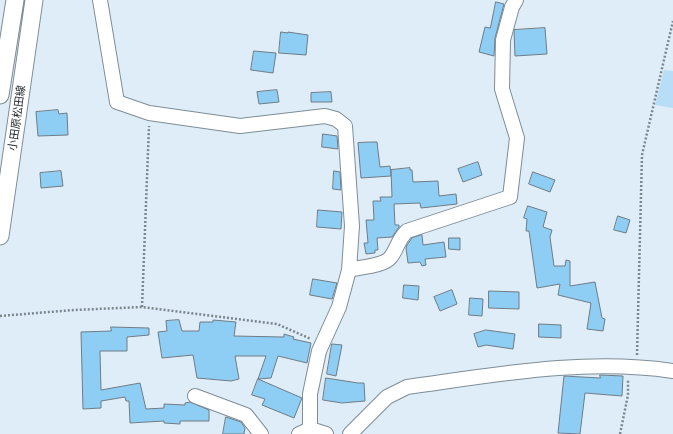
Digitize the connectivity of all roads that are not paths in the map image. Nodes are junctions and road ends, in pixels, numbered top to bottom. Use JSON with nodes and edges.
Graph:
{"nodes":[{"id":1,"x":15,"y":0,"type":"edge"},
{"id":2,"x":34,"y":0,"type":"edge"},
{"id":3,"x":100,"y":0,"type":"edge"},
{"id":4,"x":516,"y":0,"type":"edge"},
{"id":5,"x":0,"y":95,"type":"edge"},
{"id":6,"x":0,"y":236,"type":"edge"},
{"id":7,"x":349,"y":270,"type":"junction"},
{"id":8,"x":673,"y":371,"type":"edge"},
{"id":9,"x":195,"y":396,"type":"dead end"},
{"id":10,"x":305,"y":431,"type":"edge"},
{"id":11,"x":261,"y":434,"type":"edge"},
{"id":12,"x":326,"y":434,"type":"edge"},
{"id":13,"x":350,"y":434,"type":"edge"}],
"edges":[{"from":1,"to":5,"type":"main road","name":"小田原松田線"},
{"from":2,"to":6,"type":"main road","name":"小田原松田線"},
{"from":3,"to":7,"type":"street"},
{"from":4,"to":7,"type":"street"},
{"from":7,"to":10,"type":"street"},
{"from":8,"to":13,"type":"street"},
{"from":9,"to":11,"type":"street"},
{"from":10,"to":12,"type":"street"}]}
